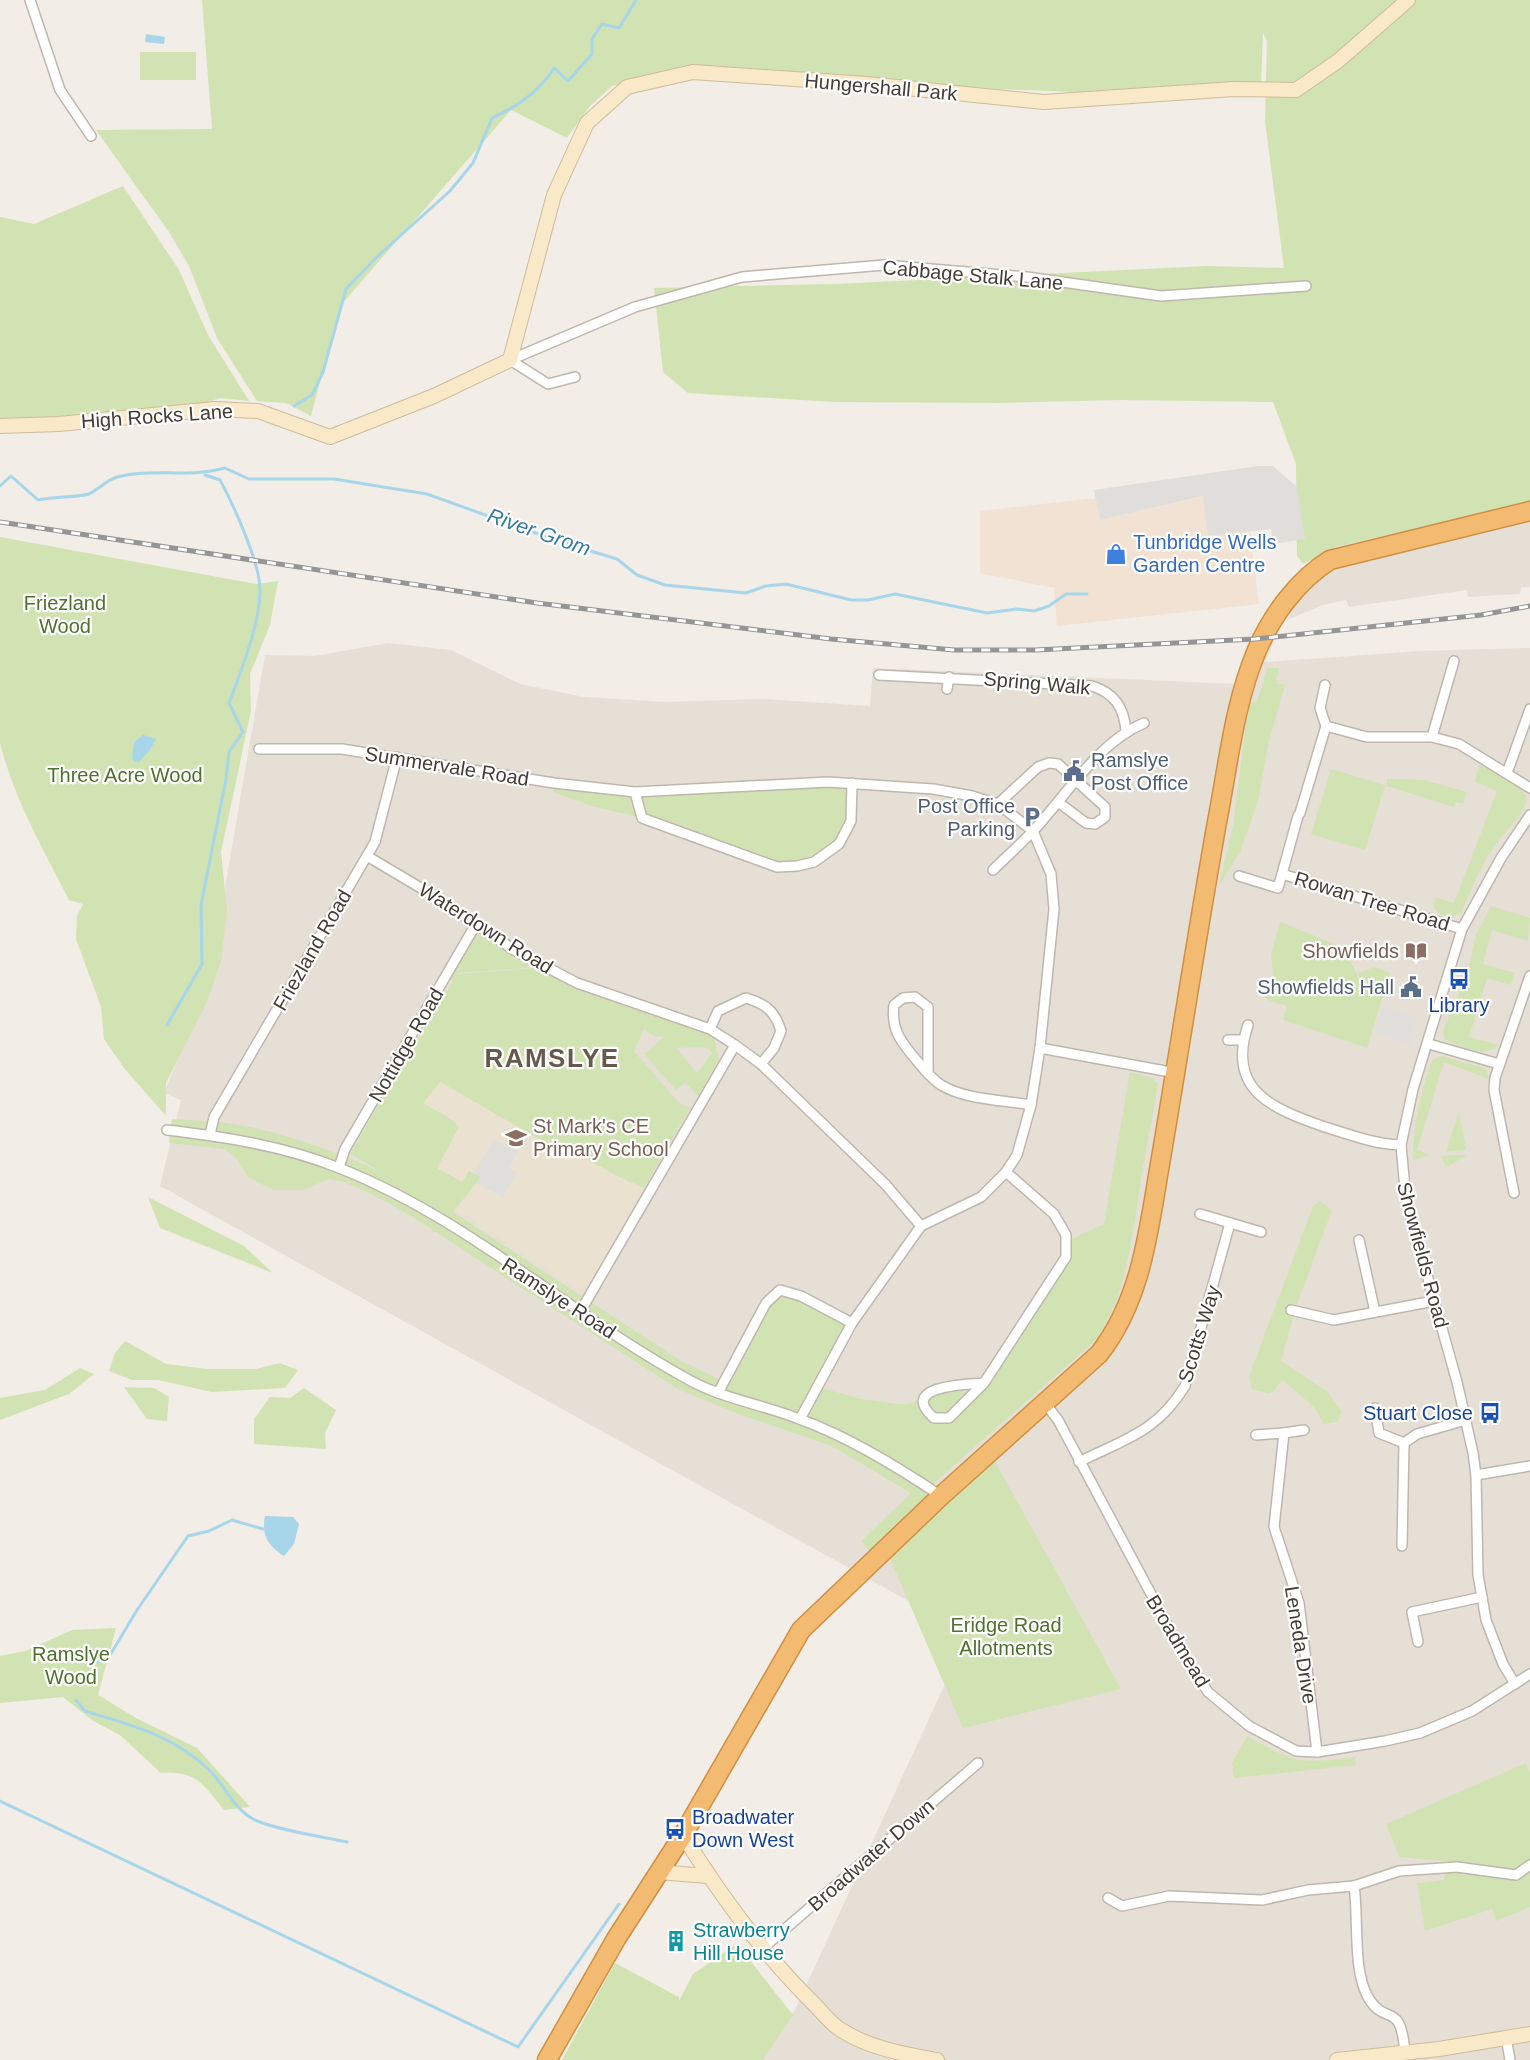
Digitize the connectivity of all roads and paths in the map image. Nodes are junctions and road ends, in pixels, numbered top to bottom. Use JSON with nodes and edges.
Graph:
{"nodes":[{"id":1,"x":30,"y":0,"type":"edge"},
{"id":2,"x":1408,"y":0,"type":"edge"},
{"id":3,"x":92,"y":136,"type":"dead end"},
{"id":4,"x":1306,"y":286,"type":"dead end"},
{"id":5,"x":510,"y":360,"type":"junction"},
{"id":6,"x":575,"y":377,"type":"dead end"},
{"id":7,"x":0,"y":426,"type":"edge"},
{"id":8,"x":1530,"y":511,"type":"edge"},
{"id":9,"x":1454,"y":661,"type":"dead end"},
{"id":10,"x":879,"y":675,"type":"dead end"},
{"id":11,"x":949,"y":677,"type":"junction"},
{"id":12,"x":1325,"y":685,"type":"dead end"},
{"id":13,"x":947,"y":689,"type":"dead end"},
{"id":14,"x":1530,"y":709,"type":"edge"},
{"id":15,"x":1144,"y":723,"type":"dead end"},
{"id":16,"x":1326,"y":726,"type":"junction"},
{"id":17,"x":1126,"y":731,"type":"junction"},
{"id":18,"x":1432,"y":737,"type":"junction"},
{"id":19,"x":259,"y":749,"type":"dead end"},
{"id":20,"x":397,"y":757,"type":"junction"},
{"id":21,"x":1507,"y":773,"type":"junction"},
{"id":22,"x":1075,"y":781,"type":"junction"},
{"id":23,"x":852,"y":783,"type":"junction"},
{"id":24,"x":1530,"y":788,"type":"edge"},
{"id":25,"x":635,"y":792,"type":"junction"},
{"id":26,"x":1058,"y":802,"type":"junction"},
{"id":27,"x":998,"y":804,"type":"junction"},
{"id":28,"x":1530,"y":815,"type":"edge"},
{"id":29,"x":1033,"y":831,"type":"junction"},
{"id":30,"x":367,"y":856,"type":"junction"},
{"id":31,"x":993,"y":870,"type":"dead end"},
{"id":32,"x":1282,"y":874,"type":"junction"},
{"id":33,"x":1239,"y":876,"type":"dead end"},
{"id":34,"x":476,"y":924,"type":"junction"},
{"id":35,"x":1462,"y":929,"type":"junction"},
{"id":36,"x":1530,"y":976,"type":"edge"},
{"id":37,"x":1248,"y":1025,"type":"dead end"},
{"id":38,"x":710,"y":1029,"type":"junction"},
{"id":39,"x":1228,"y":1040,"type":"dead end"},
{"id":40,"x":1243,"y":1040,"type":"junction"},
{"id":41,"x":1429,"y":1044,"type":"junction"},
{"id":42,"x":735,"y":1045,"type":"junction"},
{"id":43,"x":1040,"y":1048,"type":"junction"},
{"id":44,"x":761,"y":1064,"type":"junction"},
{"id":45,"x":1499,"y":1064,"type":"junction"},
{"id":46,"x":1176,"y":1073,"type":"junction"},
{"id":47,"x":928,"y":1074,"type":"junction"},
{"id":48,"x":1031,"y":1105,"type":"junction"},
{"id":49,"x":167,"y":1130,"type":"dead end"},
{"id":50,"x":210,"y":1135,"type":"junction"},
{"id":51,"x":1401,"y":1145,"type":"junction"},
{"id":52,"x":339,"y":1167,"type":"junction"},
{"id":53,"x":1006,"y":1172,"type":"junction"},
{"id":54,"x":1514,"y":1193,"type":"dead end"},
{"id":55,"x":1200,"y":1214,"type":"dead end"},
{"id":56,"x":1230,"y":1223,"type":"junction"},
{"id":57,"x":921,"y":1226,"type":"junction"},
{"id":58,"x":1261,"y":1232,"type":"dead end"},
{"id":59,"x":1359,"y":1240,"type":"dead end"},
{"id":60,"x":1434,"y":1301,"type":"junction"},
{"id":61,"x":1291,"y":1310,"type":"dead end"},
{"id":62,"x":580,"y":1312,"type":"junction"},
{"id":63,"x":1375,"y":1312,"type":"junction"},
{"id":64,"x":852,"y":1323,"type":"junction"},
{"id":65,"x":984,"y":1383,"type":"junction"},
{"id":66,"x":718,"y":1394,"type":"junction"},
{"id":67,"x":1045,"y":1403,"type":"junction"},
{"id":68,"x":1375,"y":1408,"type":"dead end"},
{"id":69,"x":800,"y":1419,"type":"junction"},
{"id":70,"x":1466,"y":1420,"type":"junction"},
{"id":71,"x":1304,"y":1430,"type":"dead end"},
{"id":72,"x":1284,"y":1433,"type":"junction"},
{"id":73,"x":1256,"y":1436,"type":"dead end"},
{"id":74,"x":1404,"y":1443,"type":"junction"},
{"id":75,"x":1079,"y":1462,"type":"junction"},
{"id":76,"x":1530,"y":1466,"type":"edge"},
{"id":77,"x":1476,"y":1474,"type":"junction"},
{"id":78,"x":941,"y":1496,"type":"junction"},
{"id":79,"x":1402,"y":1546,"type":"dead end"},
{"id":80,"x":1482,"y":1597,"type":"junction"},
{"id":81,"x":1418,"y":1642,"type":"dead end"},
{"id":82,"x":1530,"y":1674,"type":"edge"},
{"id":83,"x":1515,"y":1684,"type":"junction"},
{"id":84,"x":1317,"y":1752,"type":"junction"},
{"id":85,"x":978,"y":1763,"type":"dead end"},
{"id":86,"x":682,"y":1835,"type":"junction"},
{"id":87,"x":1530,"y":1864,"type":"edge"},
{"id":88,"x":659,"y":1872,"type":"junction"},
{"id":89,"x":707,"y":1876,"type":"junction"},
{"id":90,"x":1354,"y":1886,"type":"junction"},
{"id":91,"x":1108,"y":1898,"type":"dead end"},
{"id":92,"x":764,"y":1947,"type":"junction"},
{"id":93,"x":1530,"y":2034,"type":"edge"},
{"id":94,"x":1506,"y":2037,"type":"junction"},
{"id":95,"x":1405,"y":2052,"type":"junction"},
{"id":96,"x":547,"y":2060,"type":"edge"},
{"id":97,"x":936,"y":2060,"type":"edge"},
{"id":98,"x":1337,"y":2060,"type":"edge"},
{"id":99,"x":1510,"y":2060,"type":"edge"}],
"edges":[{"from":1,"to":3,"type":"street"},
{"from":2,"to":5,"type":"street","name":"Hungershall Park"},
{"from":4,"to":5,"type":"street","name":"Cabbage Stalk Lane"},
{"from":5,"to":6,"type":"street"},
{"from":5,"to":7,"type":"street","name":"High Rocks Lane"},
{"from":8,"to":46,"type":"highway"},
{"from":9,"to":18,"type":"street"},
{"from":10,"to":11,"type":"street","name":"Spring Walk"},
{"from":11,"to":13,"type":"street"},
{"from":11,"to":17,"type":"street","name":"Spring Walk"},
{"from":12,"to":16,"type":"street"},
{"from":14,"to":21,"type":"street"},
{"from":15,"to":17,"type":"street"},
{"from":16,"to":18,"type":"street"},
{"from":16,"to":32,"type":"street","name":"Rowan Tree Road"},
{"from":17,"to":22,"type":"street"},
{"from":18,"to":21,"type":"street"},
{"from":19,"to":20,"type":"street","name":"Summervale Road"},
{"from":20,"to":25,"type":"street","name":"Summervale Road"},
{"from":20,"to":30,"type":"street","name":"Friezland Road"},
{"from":21,"to":24,"type":"street"},
{"from":22,"to":26,"type":"street"},
{"from":22,"to":26,"type":"street"},
{"from":22,"to":27,"type":"street"},
{"from":23,"to":25,"type":"street","name":"Summervale Road"},
{"from":23,"to":25,"type":"street"},
{"from":23,"to":27,"type":"street","name":"Summervale Road"},
{"from":26,"to":29,"type":"street"},
{"from":27,"to":29,"type":"street","name":"Summervale Road"},
{"from":28,"to":35,"type":"street","name":"Showfields Road"},
{"from":29,"to":31,"type":"street"},
{"from":29,"to":43,"type":"street","name":"Summervale Road"},
{"from":30,"to":34,"type":"street","name":"Waterdown Road"},
{"from":30,"to":50,"type":"street","name":"Friezland Road"},
{"from":32,"to":33,"type":"street","name":"Rowan Tree Road"},
{"from":32,"to":35,"type":"street","name":"Rowan Tree Road"},
{"from":34,"to":38,"type":"street","name":"Waterdown Road"},
{"from":34,"to":52,"type":"street","name":"Nottidge Road"},
{"from":35,"to":41,"type":"street","name":"Showfields Road"},
{"from":36,"to":45,"type":"street"},
{"from":37,"to":40,"type":"street"},
{"from":38,"to":42,"type":"street","name":"Waterdown Road"},
{"from":38,"to":44,"type":"street"},
{"from":39,"to":40,"type":"street"},
{"from":40,"to":51,"type":"street"},
{"from":41,"to":45,"type":"street"},
{"from":41,"to":51,"type":"street","name":"Showfields Road"},
{"from":42,"to":44,"type":"street","name":"Waterdown Road"},
{"from":42,"to":62,"type":"street"},
{"from":43,"to":46,"type":"street"},
{"from":43,"to":48,"type":"street","name":"Summervale Road"},
{"from":44,"to":57,"type":"street","name":"Waterdown Road"},
{"from":45,"to":54,"type":"street"},
{"from":46,"to":67,"type":"highway"},
{"from":47,"to":47,"type":"street"},
{"from":47,"to":48,"type":"street"},
{"from":48,"to":53,"type":"street","name":"Summervale Road"},
{"from":49,"to":50,"type":"street","name":"Ramslye Road"},
{"from":50,"to":52,"type":"street","name":"Ramslye Road"},
{"from":51,"to":60,"type":"street","name":"Showfields Road"},
{"from":52,"to":62,"type":"street","name":"Ramslye Road"},
{"from":53,"to":57,"type":"street","name":"Summervale Road"},
{"from":53,"to":65,"type":"street"},
{"from":55,"to":56,"type":"street"},
{"from":56,"to":58,"type":"street"},
{"from":56,"to":75,"type":"street","name":"Scotts Way"},
{"from":57,"to":64,"type":"street"},
{"from":59,"to":63,"type":"street"},
{"from":60,"to":63,"type":"street"},
{"from":60,"to":70,"type":"street","name":"Showfields Road"},
{"from":61,"to":63,"type":"street"},
{"from":62,"to":66,"type":"street","name":"Ramslye Road"},
{"from":64,"to":66,"type":"street"},
{"from":64,"to":69,"type":"street"},
{"from":65,"to":65,"type":"street"},
{"from":66,"to":69,"type":"street","name":"Ramslye Road"},
{"from":67,"to":75,"type":"street","name":"Broadmead"},
{"from":67,"to":78,"type":"highway"},
{"from":68,"to":74,"type":"street"},
{"from":69,"to":78,"type":"street","name":"Ramslye Road"},
{"from":70,"to":74,"type":"street"},
{"from":70,"to":77,"type":"street","name":"Showfields Road"},
{"from":71,"to":72,"type":"street"},
{"from":72,"to":73,"type":"street"},
{"from":72,"to":84,"type":"street","name":"Leneda Drive"},
{"from":74,"to":79,"type":"street"},
{"from":75,"to":84,"type":"street","name":"Broadmead"},
{"from":76,"to":77,"type":"street"},
{"from":77,"to":80,"type":"street","name":"Showfields Road"},
{"from":78,"to":86,"type":"highway"},
{"from":80,"to":81,"type":"street"},
{"from":80,"to":83,"type":"street","name":"Showfields Road"},
{"from":82,"to":83,"type":"street","name":"Broadmead"},
{"from":83,"to":84,"type":"street","name":"Broadmead"},
{"from":85,"to":92,"type":"street","name":"Broadwater Down"},
{"from":86,"to":88,"type":"highway"},
{"from":86,"to":89,"type":"street"},
{"from":87,"to":90,"type":"street"},
{"from":88,"to":89,"type":"street"},
{"from":88,"to":96,"type":"highway"},
{"from":89,"to":92,"type":"street"},
{"from":90,"to":91,"type":"street"},
{"from":90,"to":95,"type":"street"},
{"from":92,"to":97,"type":"street"},
{"from":93,"to":94,"type":"street"},
{"from":94,"to":95,"type":"street"},
{"from":94,"to":99,"type":"street"},
{"from":95,"to":98,"type":"street"}]}
